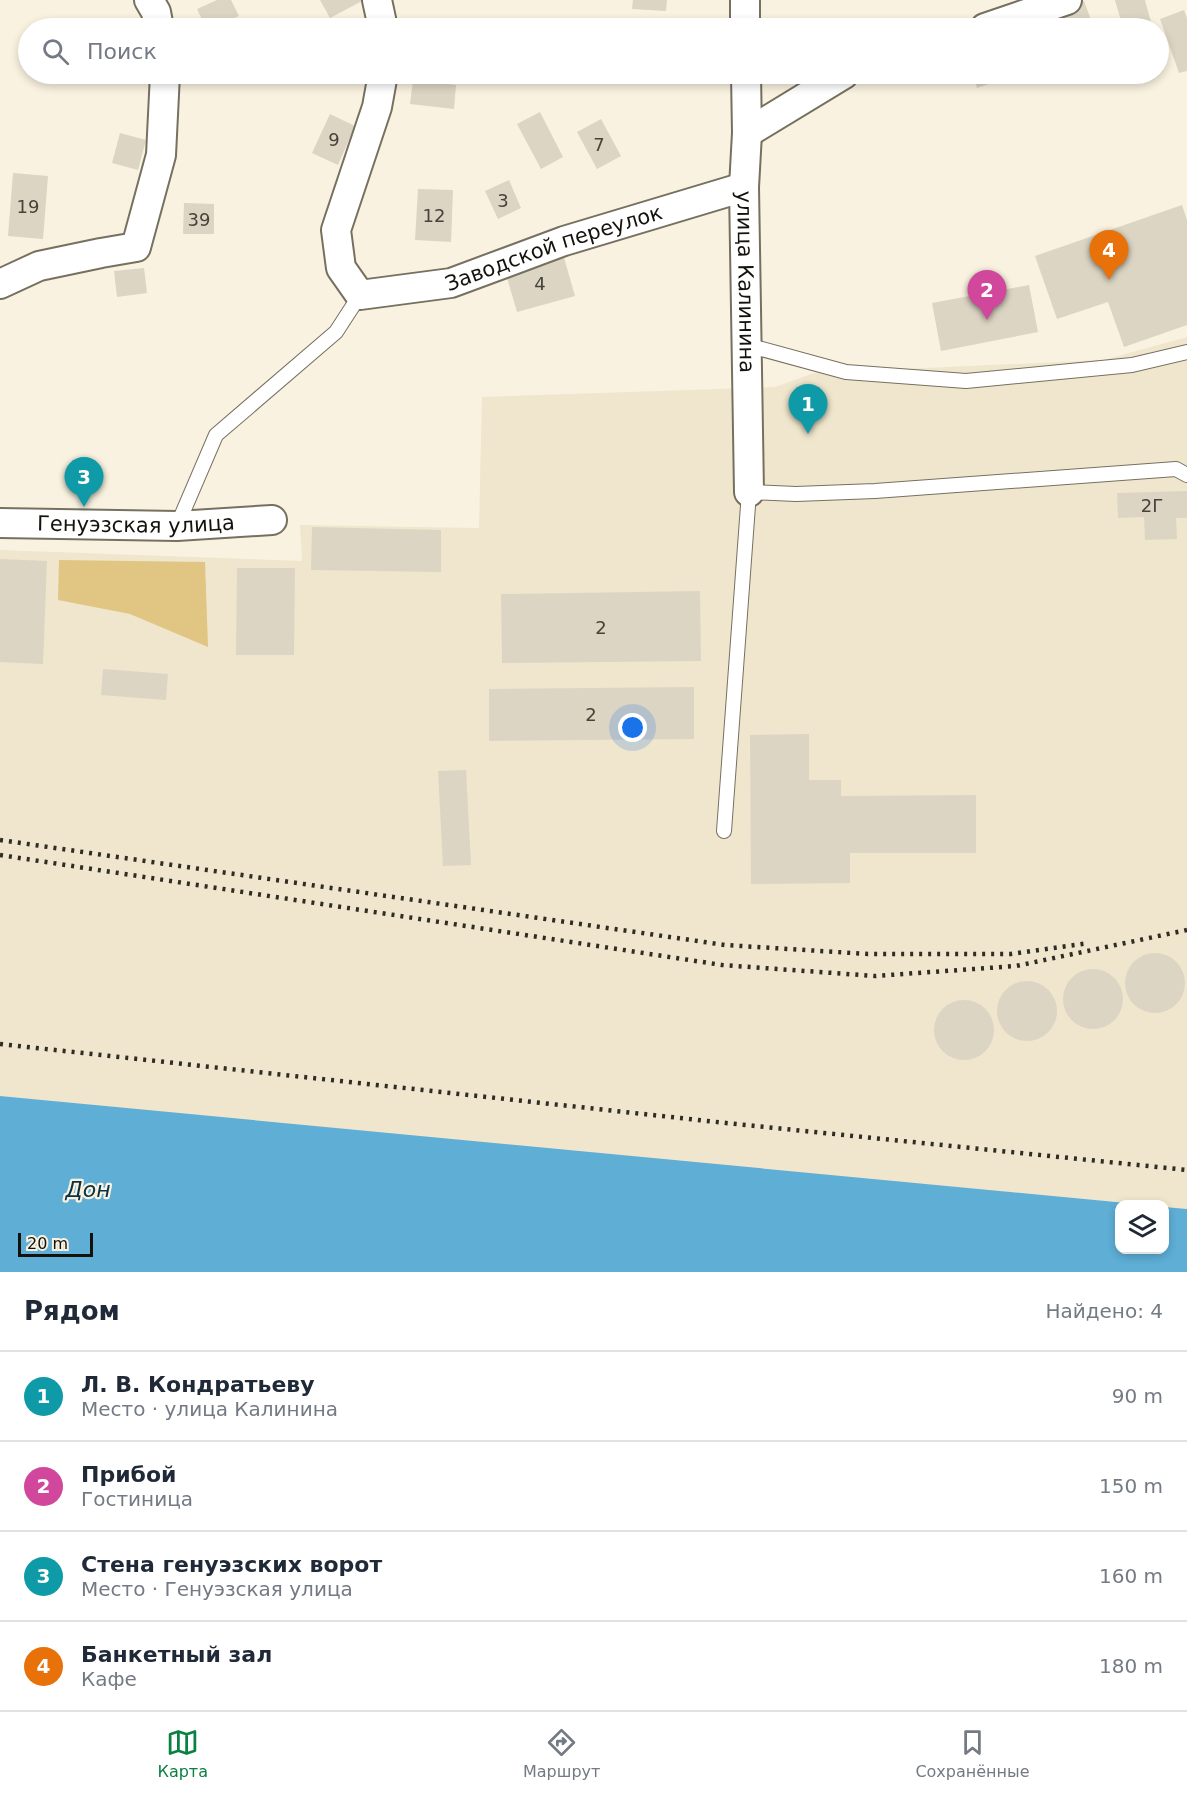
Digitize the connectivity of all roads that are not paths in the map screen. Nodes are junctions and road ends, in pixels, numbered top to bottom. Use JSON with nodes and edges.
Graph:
{"nodes":[{"id":1,"x":149,"y":0,"type":"edge"},
{"id":2,"x":377,"y":0,"type":"edge"},
{"id":3,"x":745,"y":0,"type":"edge"},
{"id":4,"x":1067,"y":0,"type":"edge"},
{"id":5,"x":157,"y":18,"type":"edge"},
{"id":6,"x":381,"y":18,"type":"edge"},
{"id":7,"x":745,"y":18,"type":"edge"},
{"id":8,"x":1014,"y":18,"type":"edge"},
{"id":9,"x":165,"y":84,"type":"edge"},
{"id":10,"x":382,"y":84,"type":"edge"},
{"id":11,"x":746,"y":84,"type":"edge"},
{"id":12,"x":828,"y":84,"type":"edge"},
{"id":13,"x":747,"y":133,"type":"junction"},
{"id":14,"x":744,"y":187,"type":"junction"},
{"id":15,"x":0,"y":284,"type":"edge"},
{"id":16,"x":360,"y":295,"type":"junction"},
{"id":17,"x":747,"y":345,"type":"junction"},
{"id":18,"x":1187,"y":352,"type":"edge"},
{"id":19,"x":1187,"y":475,"type":"edge"},
{"id":20,"x":749,"y":492,"type":"junction"},
{"id":21,"x":272,"y":520,"type":"dead end"},
{"id":22,"x":0,"y":523,"type":"edge"},
{"id":23,"x":177,"y":526,"type":"junction"},
{"id":24,"x":724,"y":831,"type":"dead end"}],
"edges":[{"from":1,"to":5,"type":"street"},
{"from":2,"to":6,"type":"street"},
{"from":3,"to":7,"type":"street"},
{"from":4,"to":8,"type":"street"},
{"from":9,"to":15,"type":"street"},
{"from":10,"to":16,"type":"street"},
{"from":11,"to":13,"type":"street","name":"улица Калинина"},
{"from":12,"to":13,"type":"street"},
{"from":13,"to":14,"type":"street","name":"улица Калинина"},
{"from":14,"to":16,"type":"street","name":"Заводской переулок"},
{"from":14,"to":17,"type":"street","name":"улица Калинина"},
{"from":16,"to":23,"type":"lane"},
{"from":17,"to":18,"type":"lane"},
{"from":17,"to":20,"type":"street","name":"улица Калинина"},
{"from":19,"to":20,"type":"lane"},
{"from":20,"to":24,"type":"lane"},
{"from":21,"to":23,"type":"street","name":"Генуэзская улица"},
{"from":22,"to":23,"type":"street","name":"Генуэзская улица"}]}
